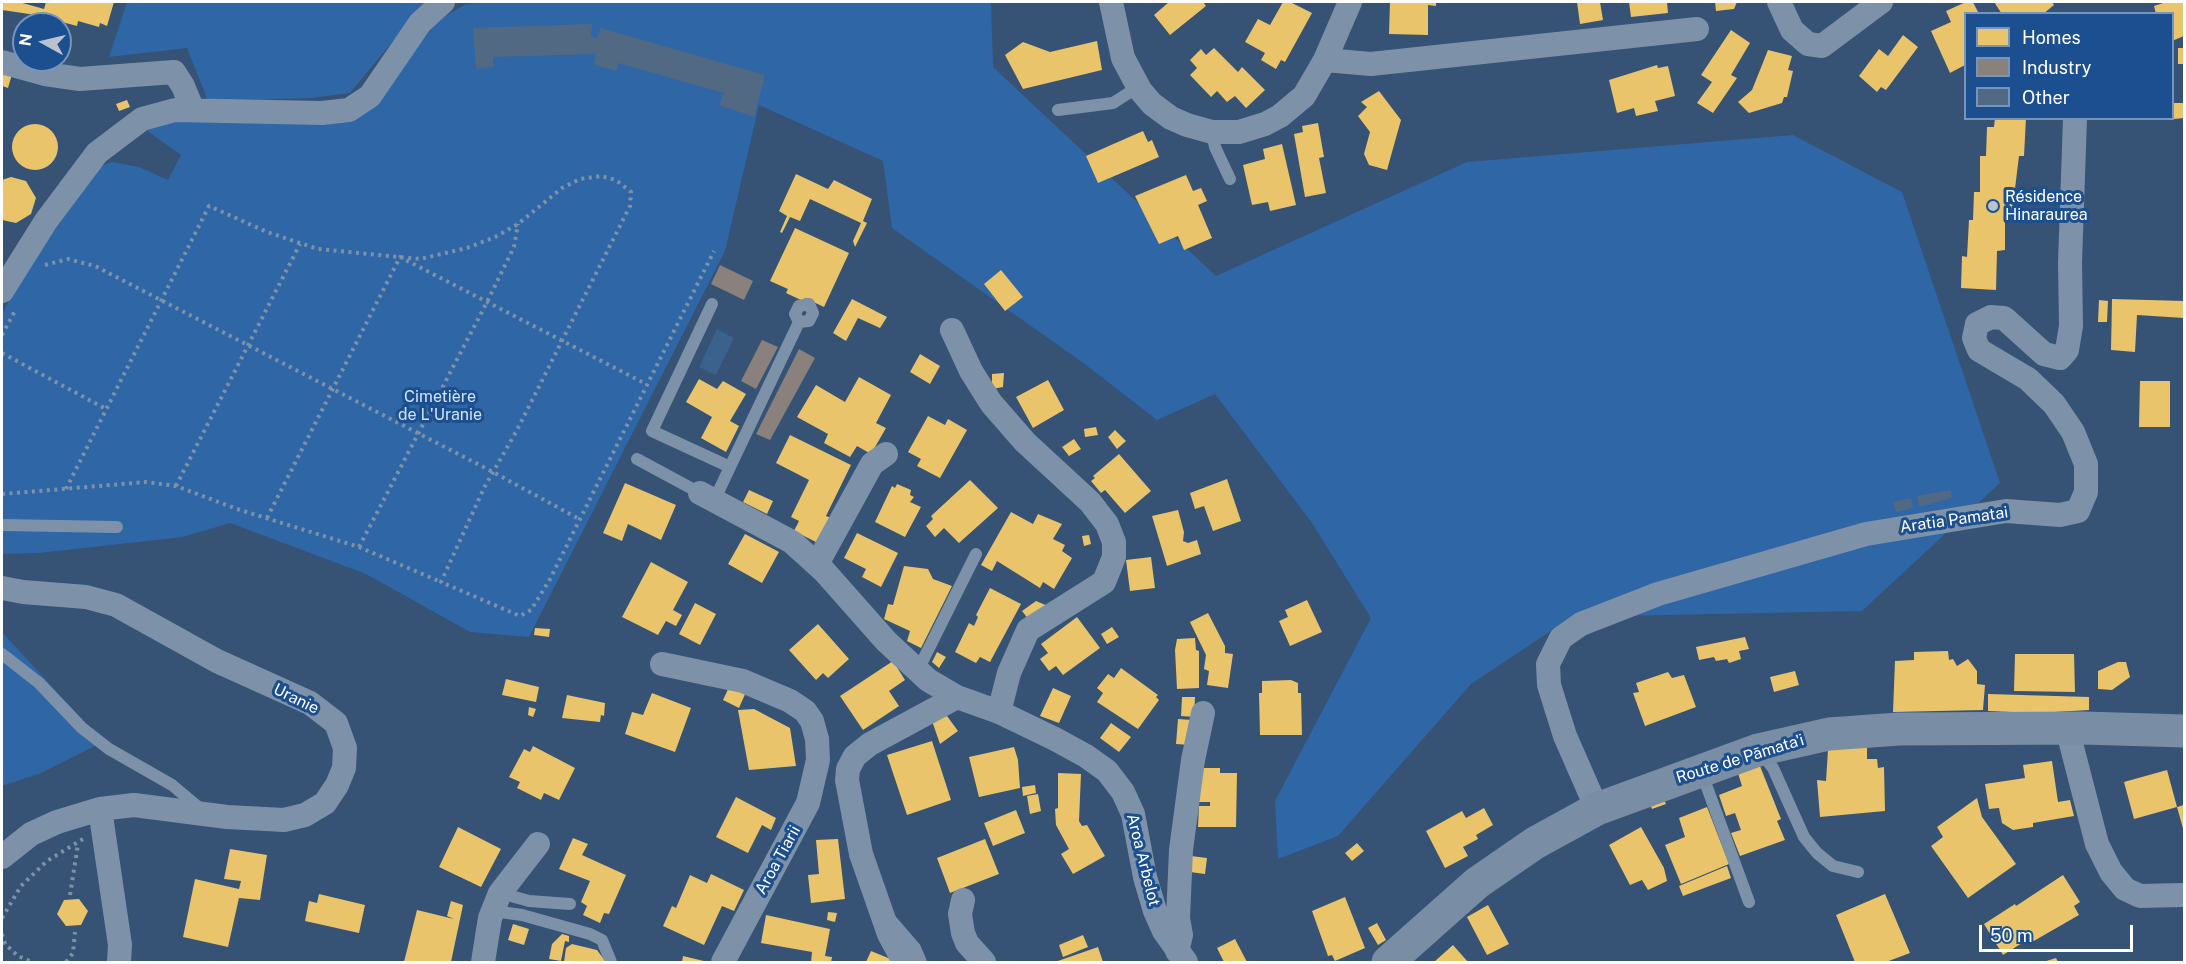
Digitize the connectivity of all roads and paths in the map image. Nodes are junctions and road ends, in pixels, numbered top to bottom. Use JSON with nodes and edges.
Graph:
{"nodes":[{"id":1,"x":443,"y":2,"type":"edge"},
{"id":2,"x":1111,"y":2,"type":"edge"},
{"id":3,"x":1350,"y":2,"type":"edge"},
{"id":4,"x":1779,"y":2,"type":"edge"},
{"id":5,"x":1881,"y":2,"type":"edge"},
{"id":6,"x":1697,"y":29,"type":"dead end"},
{"id":7,"x":1325,"y":60,"type":"junction"},
{"id":8,"x":2,"y":62,"type":"edge"},
{"id":9,"x":1138,"y":87,"type":"junction"},
{"id":10,"x":193,"y":110,"type":"junction"},
{"id":11,"x":1058,"y":110,"type":"dead end"},
{"id":12,"x":2075,"y":120,"type":"edge"},
{"id":13,"x":1212,"y":132,"type":"junction"},
{"id":14,"x":1230,"y":179,"type":"dead end"},
{"id":15,"x":518,"y":224,"type":"junction"},
{"id":16,"x":300,"y":244,"type":"junction"},
{"id":17,"x":714,"y":251,"type":"dead end"},
{"id":18,"x":400,"y":257,"type":"junction"},
{"id":19,"x":40,"y":271,"type":"dead end"},
{"id":20,"x":10,"y":298,"type":"edge"},
{"id":21,"x":487,"y":302,"type":"junction"},
{"id":22,"x":163,"y":303,"type":"junction"},
{"id":23,"x":712,"y":304,"type":"dead end"},
{"id":24,"x":799,"y":322,"type":"dead end"},
{"id":25,"x":952,"y":330,"type":"dead end"},
{"id":26,"x":2,"y":335,"type":"edge"},
{"id":27,"x":560,"y":341,"type":"junction"},
{"id":28,"x":249,"y":347,"type":"junction"},
{"id":29,"x":2,"y":353,"type":"edge"},
{"id":30,"x":646,"y":384,"type":"junction"},
{"id":31,"x":334,"y":389,"type":"junction"},
{"id":32,"x":106,"y":409,"type":"junction"},
{"id":33,"x":419,"y":434,"type":"junction"},
{"id":34,"x":886,"y":454,"type":"dead end"},
{"id":35,"x":637,"y":459,"type":"dead end"},
{"id":36,"x":730,"y":467,"type":"junction"},
{"id":37,"x":493,"y":472,"type":"junction"},
{"id":38,"x":176,"y":486,"type":"junction"},
{"id":39,"x":66,"y":489,"type":"junction"},
{"id":40,"x":2,"y":494,"type":"edge"},
{"id":41,"x":707,"y":497,"type":"junction"},
{"id":42,"x":267,"y":518,"type":"junction"},
{"id":43,"x":581,"y":520,"type":"junction"},
{"id":44,"x":2,"y":525,"type":"edge"},
{"id":45,"x":117,"y":527,"type":"dead end"},
{"id":46,"x":359,"y":547,"type":"junction"},
{"id":47,"x":976,"y":554,"type":"dead end"},
{"id":48,"x":817,"y":564,"type":"junction"},
{"id":49,"x":441,"y":582,"type":"junction"},
{"id":50,"x":2,"y":588,"type":"edge"},
{"id":51,"x":2,"y":654,"type":"edge"},
{"id":52,"x":662,"y":664,"type":"dead end"},
{"id":53,"x":917,"y":672,"type":"junction"},
{"id":54,"x":957,"y":697,"type":"junction"},
{"id":55,"x":999,"y":712,"type":"junction"},
{"id":56,"x":1203,"y":712,"type":"dead end"},
{"id":57,"x":2067,"y":728,"type":"junction"},
{"id":58,"x":2184,"y":731,"type":"edge"},
{"id":59,"x":1758,"y":750,"type":"junction"},
{"id":60,"x":1701,"y":770,"type":"junction"},
{"id":61,"x":100,"y":809,"type":"junction"},
{"id":62,"x":1597,"y":809,"type":"junction"},
{"id":63,"x":206,"y":814,"type":"junction"},
{"id":64,"x":105,"y":835,"type":"junction"},
{"id":65,"x":78,"y":844,"type":"junction"},
{"id":66,"x":538,"y":844,"type":"dead end"},
{"id":67,"x":2,"y":857,"type":"edge"},
{"id":68,"x":1858,"y":872,"type":"dead end"},
{"id":69,"x":70,"y":895,"type":"dead end"},
{"id":70,"x":2184,"y":895,"type":"edge"},
{"id":71,"x":963,"y":900,"type":"dead end"},
{"id":72,"x":497,"y":902,"type":"junction"},
{"id":73,"x":1749,"y":902,"type":"dead end"},
{"id":74,"x":570,"y":904,"type":"dead end"},
{"id":75,"x":880,"y":910,"type":"junction"},
{"id":76,"x":2,"y":918,"type":"edge"},
{"id":77,"x":75,"y":932,"type":"dead end"},
{"id":78,"x":2,"y":934,"type":"edge"},
{"id":79,"x":1181,"y":957,"type":"edge"},
{"id":80,"x":32,"y":963,"type":"edge"},
{"id":81,"x":66,"y":963,"type":"edge"},
{"id":82,"x":119,"y":963,"type":"edge"},
{"id":83,"x":483,"y":963,"type":"edge"},
{"id":84,"x":611,"y":963,"type":"edge"},
{"id":85,"x":723,"y":963,"type":"edge"},
{"id":86,"x":904,"y":963,"type":"edge"},
{"id":87,"x":921,"y":963,"type":"edge"},
{"id":88,"x":984,"y":963,"type":"edge"},
{"id":89,"x":1388,"y":963,"type":"edge"}],
"edges":[{"from":1,"to":10,"type":"street"},
{"from":2,"to":9,"type":"street"},
{"from":3,"to":7,"type":"street"},
{"from":4,"to":5,"type":"street"},
{"from":6,"to":7,"type":"street"},
{"from":7,"to":13,"type":"street"},
{"from":8,"to":10,"type":"street"},
{"from":9,"to":11,"type":"lane"},
{"from":9,"to":13,"type":"street"},
{"from":10,"to":20,"type":"street"},
{"from":12,"to":62,"type":"street","name":"Aratia Pamatai"},
{"from":13,"to":14,"type":"lane"},
{"from":15,"to":18,"type":"path"},
{"from":15,"to":21,"type":"path"},
{"from":15,"to":27,"type":"path"},
{"from":16,"to":18,"type":"path"},
{"from":16,"to":22,"type":"path"},
{"from":16,"to":28,"type":"path"},
{"from":17,"to":30,"type":"path"},
{"from":18,"to":21,"type":"path"},
{"from":18,"to":31,"type":"path"},
{"from":19,"to":22,"type":"path"},
{"from":20,"to":26,"type":"path"},
{"from":21,"to":27,"type":"path"},
{"from":21,"to":33,"type":"path"},
{"from":22,"to":28,"type":"path"},
{"from":22,"to":32,"type":"path"},
{"from":23,"to":36,"type":"lane"},
{"from":24,"to":36,"type":"lane"},
{"from":25,"to":55,"type":"street"},
{"from":27,"to":30,"type":"path"},
{"from":27,"to":37,"type":"path"},
{"from":28,"to":31,"type":"path"},
{"from":28,"to":38,"type":"path"},
{"from":29,"to":32,"type":"path"},
{"from":30,"to":43,"type":"path"},
{"from":31,"to":33,"type":"path"},
{"from":31,"to":42,"type":"path"},
{"from":32,"to":39,"type":"path"},
{"from":33,"to":37,"type":"path"},
{"from":33,"to":46,"type":"path"},
{"from":34,"to":48,"type":"street"},
{"from":35,"to":41,"type":"lane"},
{"from":36,"to":41,"type":"lane"},
{"from":37,"to":43,"type":"path"},
{"from":37,"to":49,"type":"path"},
{"from":38,"to":39,"type":"path"},
{"from":38,"to":42,"type":"path"},
{"from":39,"to":40,"type":"path"},
{"from":41,"to":48,"type":"street","name":"Aroa Arbelot"},
{"from":42,"to":46,"type":"path"},
{"from":43,"to":49,"type":"path"},
{"from":44,"to":45,"type":"lane"},
{"from":46,"to":49,"type":"path"},
{"from":47,"to":53,"type":"lane"},
{"from":48,"to":53,"type":"street","name":"Aroa Arbelot"},
{"from":50,"to":63,"type":"street","name":"Uranie"},
{"from":51,"to":63,"type":"lane"},
{"from":52,"to":85,"type":"street","name":"Aroa Tiarii"},
{"from":53,"to":54,"type":"street","name":"Aroa Arbelot"},
{"from":54,"to":55,"type":"street","name":"Aroa Arbelot"},
{"from":54,"to":75,"type":"street"},
{"from":55,"to":79,"type":"street","name":"Aroa Arbelot"},
{"from":56,"to":79,"type":"street"},
{"from":57,"to":58,"type":"main road","name":"Route de Pāmata'i"},
{"from":57,"to":59,"type":"main road","name":"Route de Pāmata'i"},
{"from":57,"to":70,"type":"street"},
{"from":59,"to":60,"type":"main road","name":"Route de Pāmata'i"},
{"from":59,"to":68,"type":"lane"},
{"from":60,"to":62,"type":"main road","name":"Route de Pāmata'i"},
{"from":60,"to":73,"type":"lane"},
{"from":61,"to":63,"type":"street","name":"Uranie"},
{"from":61,"to":64,"type":"street"},
{"from":61,"to":67,"type":"street","name":"Uranie"},
{"from":62,"to":89,"type":"main road","name":"Route de Pāmata'i"},
{"from":64,"to":65,"type":"path"},
{"from":64,"to":82,"type":"street"},
{"from":65,"to":69,"type":"path"},
{"from":65,"to":76,"type":"path"},
{"from":66,"to":72,"type":"street"},
{"from":71,"to":88,"type":"street"},
{"from":72,"to":74,"type":"lane"},
{"from":72,"to":83,"type":"street"},
{"from":72,"to":84,"type":"lane"},
{"from":75,"to":86,"type":"street"},
{"from":75,"to":87,"type":"lane"},
{"from":77,"to":81,"type":"path"},
{"from":78,"to":80,"type":"path"}]}
